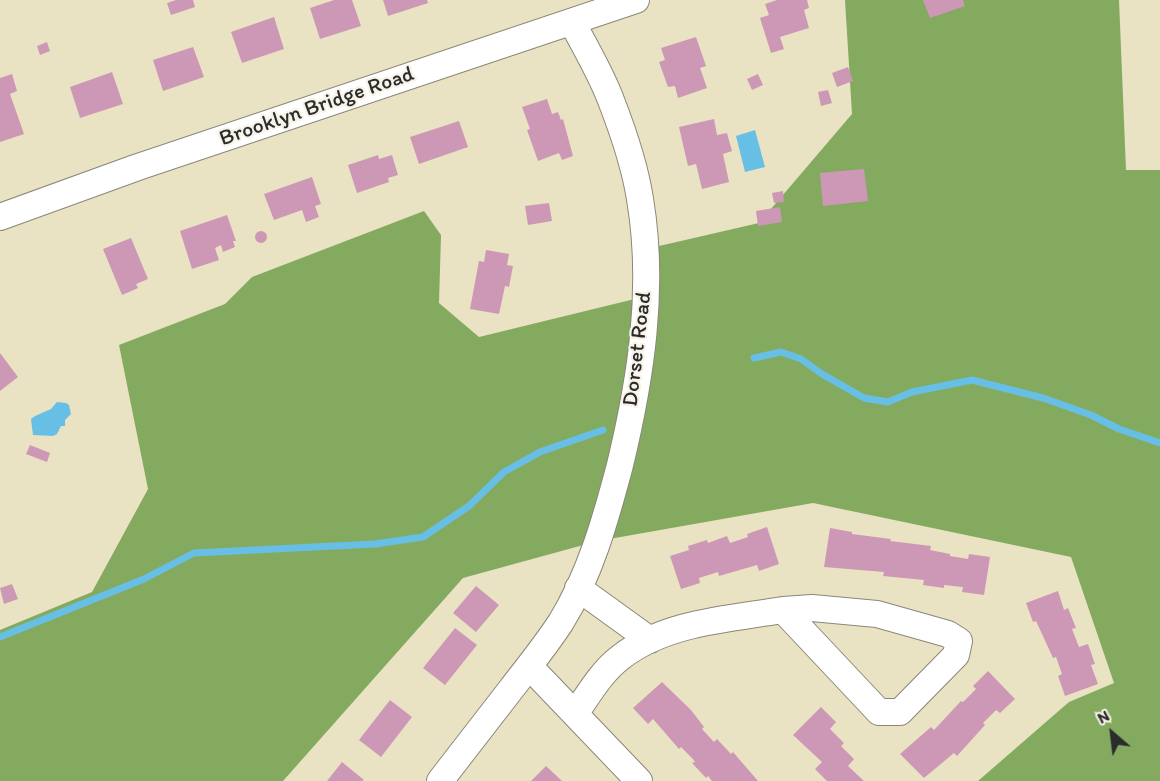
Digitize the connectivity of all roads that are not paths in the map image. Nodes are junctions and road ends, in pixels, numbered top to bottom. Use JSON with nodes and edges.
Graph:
{"nodes":[{"id":1,"x":636,"y":0,"type":"edge"},
{"id":2,"x":572,"y":22,"type":"junction"},
{"id":3,"x":0,"y":217,"type":"edge"},
{"id":4,"x":578,"y":588,"type":"junction"},
{"id":5,"x":783,"y":610,"type":"junction"},
{"id":6,"x":650,"y":640,"type":"junction"},
{"id":7,"x":529,"y":666,"type":"junction"},
{"id":8,"x":575,"y":714,"type":"junction"},
{"id":9,"x":440,"y":781,"type":"edge"},
{"id":10,"x":639,"y":781,"type":"edge"}],
"edges":[{"from":1,"to":2,"type":"street","name":"Brooklyn Bridge Road"},
{"from":2,"to":3,"type":"street","name":"Brooklyn Bridge Road"},
{"from":2,"to":4,"type":"street","name":"Dorset Road"},
{"from":4,"to":6,"type":"street"},
{"from":4,"to":7,"type":"street","name":"Dorset Road"},
{"from":5,"to":5,"type":"street"},
{"from":5,"to":6,"type":"street"},
{"from":6,"to":8,"type":"street"},
{"from":7,"to":8,"type":"street"},
{"from":7,"to":9,"type":"street","name":"Dorset Road"},
{"from":8,"to":10,"type":"street"}]}
